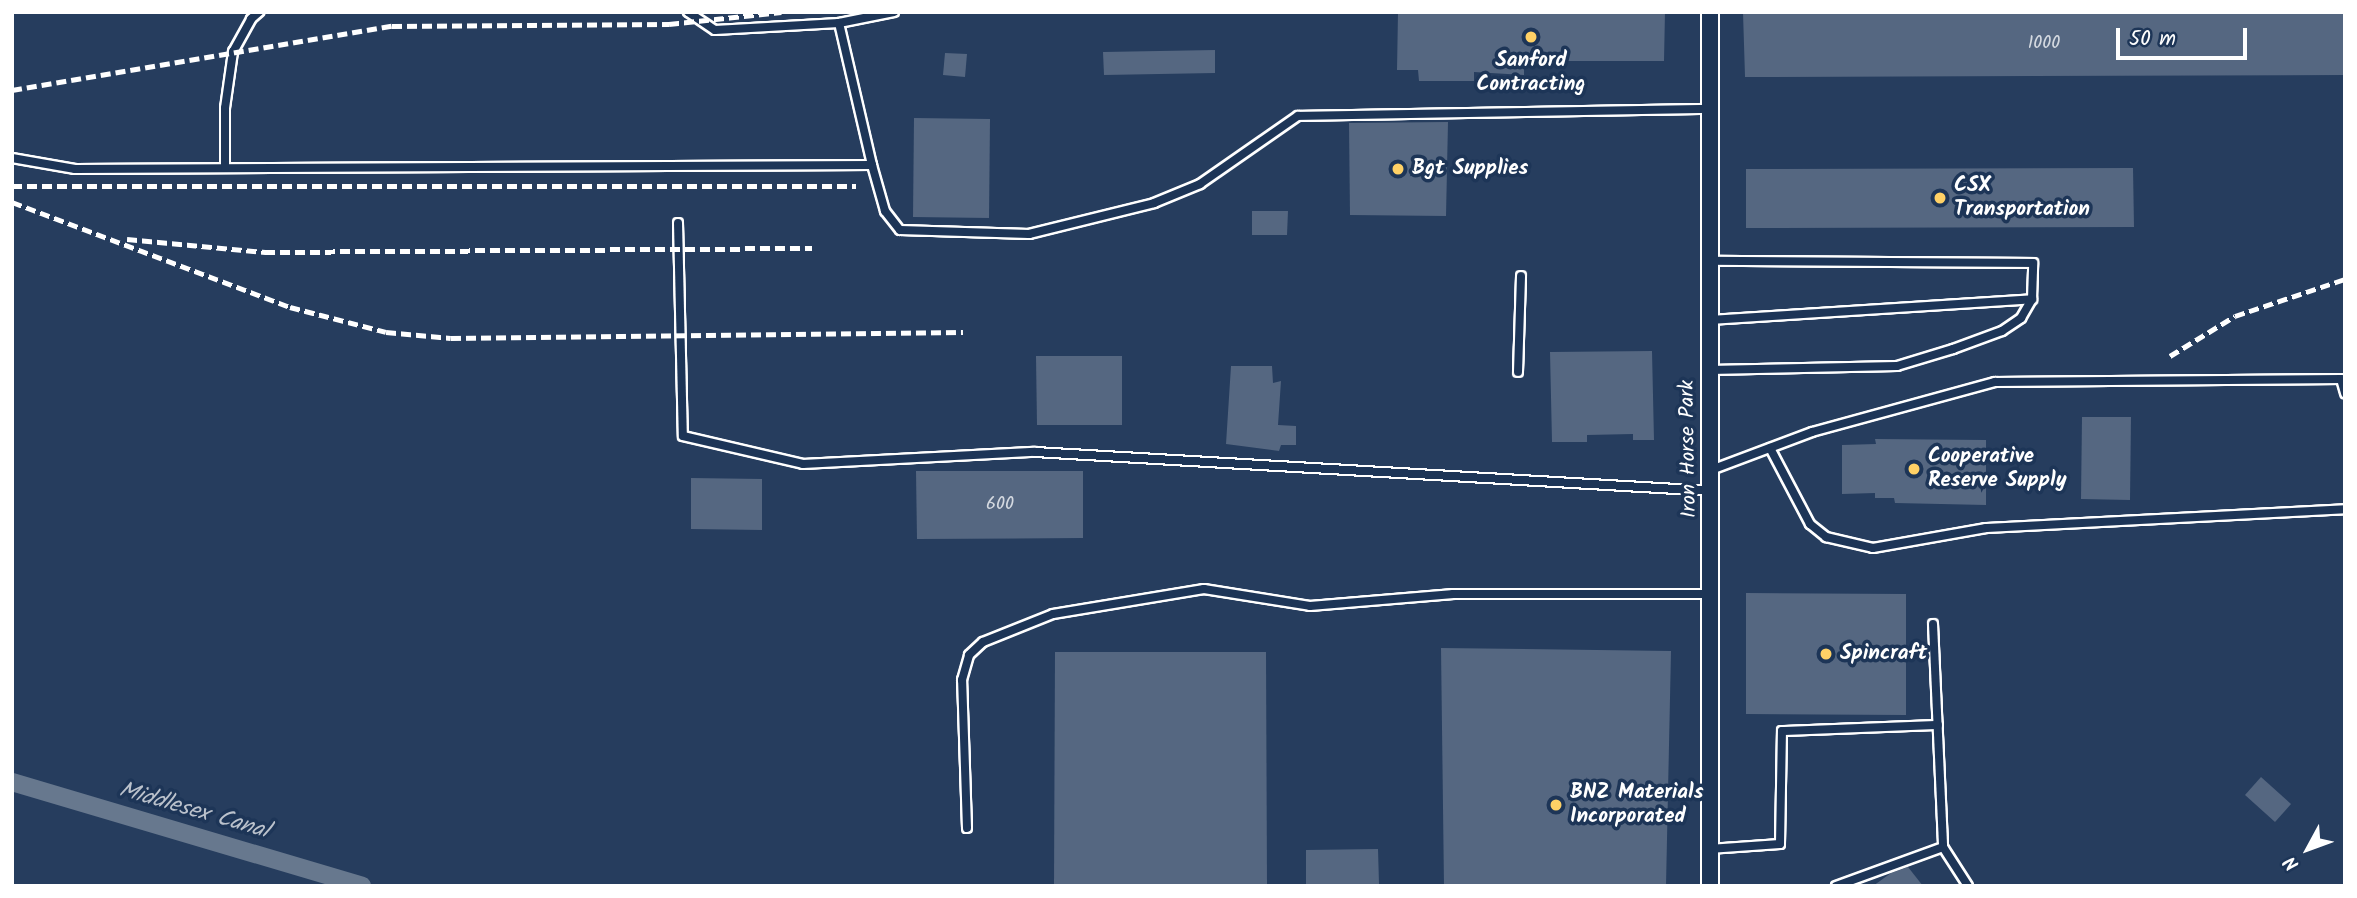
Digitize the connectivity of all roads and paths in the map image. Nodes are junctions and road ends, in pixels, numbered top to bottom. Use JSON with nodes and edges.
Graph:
{"nodes":[{"id":1,"x":259,"y":12,"type":"edge"},
{"id":2,"x":688,"y":12,"type":"edge"},
{"id":3,"x":894,"y":12,"type":"edge"},
{"id":4,"x":1710,"y":12,"type":"edge"},
{"id":5,"x":839,"y":23,"type":"junction"},
{"id":6,"x":1710,"y":109,"type":"junction"},
{"id":7,"x":12,"y":158,"type":"edge"},
{"id":8,"x":872,"y":165,"type":"junction"},
{"id":9,"x":225,"y":168,"type":"junction"},
{"id":10,"x":678,"y":223,"type":"dead end"},
{"id":11,"x":1710,"y":261,"type":"junction"},
{"id":12,"x":1521,"y":276,"type":"dead end"},
{"id":13,"x":2032,"y":299,"type":"junction"},
{"id":14,"x":1710,"y":320,"type":"junction"},
{"id":15,"x":1710,"y":370,"type":"junction"},
{"id":16,"x":1518,"y":372,"type":"dead end"},
{"id":17,"x":2345,"y":393,"type":"edge"},
{"id":18,"x":1770,"y":448,"type":"junction"},
{"id":19,"x":1711,"y":470,"type":"junction"},
{"id":20,"x":1712,"y":491,"type":"junction"},
{"id":21,"x":2345,"y":509,"type":"edge"},
{"id":22,"x":1710,"y":594,"type":"junction"},
{"id":23,"x":1933,"y":624,"type":"dead end"},
{"id":24,"x":1938,"y":725,"type":"junction"},
{"id":25,"x":967,"y":828,"type":"dead end"},
{"id":26,"x":1943,"y":847,"type":"junction"},
{"id":27,"x":1707,"y":849,"type":"junction"},
{"id":28,"x":1710,"y":886,"type":"edge"},
{"id":29,"x":1836,"y":886,"type":"edge"},
{"id":30,"x":1968,"y":886,"type":"edge"}],
"edges":[{"from":1,"to":9,"type":"lane"},
{"from":2,"to":5,"type":"lane"},
{"from":3,"to":5,"type":"lane"},
{"from":4,"to":6,"type":"street","name":"Iron Horse Park"},
{"from":5,"to":8,"type":"lane"},
{"from":6,"to":8,"type":"lane"},
{"from":6,"to":11,"type":"street","name":"Iron Horse Park"},
{"from":7,"to":9,"type":"lane"},
{"from":8,"to":9,"type":"lane"},
{"from":10,"to":20,"type":"lane"},
{"from":11,"to":13,"type":"lane"},
{"from":11,"to":14,"type":"street","name":"Iron Horse Park"},
{"from":12,"to":16,"type":"lane"},
{"from":13,"to":14,"type":"lane"},
{"from":13,"to":15,"type":"lane"},
{"from":14,"to":15,"type":"street","name":"Iron Horse Park"},
{"from":15,"to":19,"type":"street","name":"Iron Horse Park"},
{"from":17,"to":18,"type":"lane"},
{"from":18,"to":19,"type":"lane"},
{"from":18,"to":21,"type":"lane"},
{"from":19,"to":20,"type":"street","name":"Iron Horse Park"},
{"from":20,"to":22,"type":"street","name":"Iron Horse Park"},
{"from":22,"to":25,"type":"lane"},
{"from":22,"to":27,"type":"street","name":"Iron Horse Park"},
{"from":23,"to":24,"type":"lane"},
{"from":24,"to":26,"type":"lane"},
{"from":24,"to":27,"type":"lane"},
{"from":26,"to":29,"type":"lane"},
{"from":26,"to":30,"type":"lane"},
{"from":27,"to":28,"type":"street","name":"Iron Horse Park"}]}
